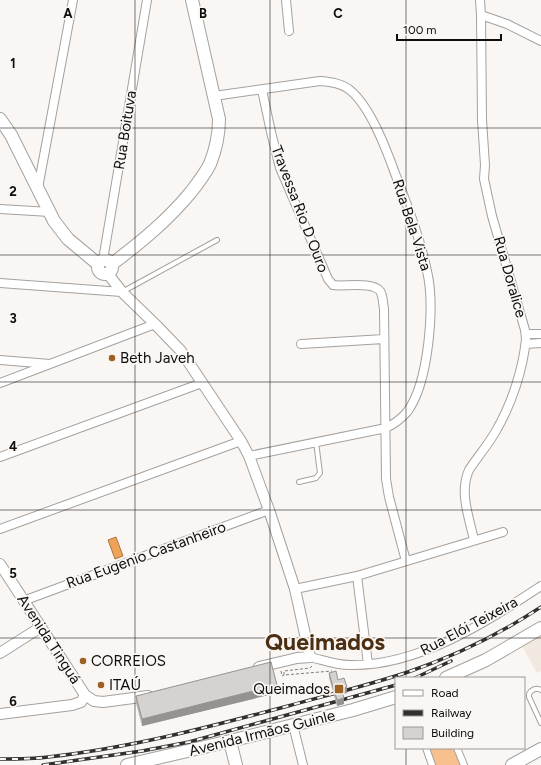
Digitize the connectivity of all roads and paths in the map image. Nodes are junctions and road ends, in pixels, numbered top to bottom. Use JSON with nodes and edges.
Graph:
{"nodes":[{"id":1,"x":73,"y":0,"type":"edge"},
{"id":2,"x":147,"y":0,"type":"edge"},
{"id":3,"x":192,"y":0,"type":"edge"},
{"id":4,"x":286,"y":0,"type":"edge"},
{"id":5,"x":480,"y":0,"type":"edge"},
{"id":6,"x":481,"y":15,"type":"junction"},
{"id":7,"x":290,"y":31,"type":"dead end"},
{"id":8,"x":541,"y":41,"type":"edge"},
{"id":9,"x":262,"y":90,"type":"junction"},
{"id":10,"x":214,"y":96,"type":"junction"},
{"id":11,"x":0,"y":119,"type":"edge"},
{"id":12,"x":5,"y":134,"type":"edge"},
{"id":13,"x":38,"y":188,"type":"junction"},
{"id":14,"x":0,"y":209,"type":"edge"},
{"id":15,"x":50,"y":212,"type":"junction"},
{"id":16,"x":217,"y":240,"type":"dead end"},
{"id":17,"x":105,"y":266,"type":"junction"},
{"id":18,"x":0,"y":283,"type":"edge"},
{"id":19,"x":122,"y":292,"type":"junction"},
{"id":20,"x":155,"y":324,"type":"junction"},
{"id":21,"x":526,"y":334,"type":"junction"},
{"id":22,"x":541,"y":334,"type":"edge"},
{"id":23,"x":384,"y":339,"type":"junction"},
{"id":24,"x":541,"y":343,"type":"edge"},
{"id":25,"x":301,"y":344,"type":"dead end"},
{"id":26,"x":526,"y":344,"type":"junction"},
{"id":27,"x":0,"y":360,"type":"edge"},
{"id":28,"x":52,"y":364,"type":"junction"},
{"id":29,"x":0,"y":383,"type":"edge"},
{"id":30,"x":202,"y":383,"type":"junction"},
{"id":31,"x":386,"y":428,"type":"junction"},
{"id":32,"x":241,"y":442,"type":"junction"},
{"id":33,"x":316,"y":442,"type":"junction"},
{"id":34,"x":249,"y":456,"type":"junction"},
{"id":35,"x":0,"y":457,"type":"edge"},
{"id":36,"x":299,"y":482,"type":"dead end"},
{"id":37,"x":269,"y":510,"type":"junction"},
{"id":38,"x":0,"y":529,"type":"edge"},
{"id":39,"x":503,"y":532,"type":"dead end"},
{"id":40,"x":474,"y":540,"type":"junction"},
{"id":41,"x":406,"y":561,"type":"junction"},
{"id":42,"x":0,"y":564,"type":"edge"},
{"id":43,"x":357,"y":576,"type":"junction"},
{"id":44,"x":541,"y":586,"type":"edge"},
{"id":45,"x":295,"y":589,"type":"junction"},
{"id":46,"x":23,"y":601,"type":"junction"},
{"id":47,"x":41,"y":627,"type":"junction"},
{"id":48,"x":541,"y":628,"type":"edge"},
{"id":49,"x":0,"y":653,"type":"edge"},
{"id":50,"x":310,"y":657,"type":"junction"},
{"id":51,"x":368,"y":664,"type":"junction"},
{"id":52,"x":310,"y":668,"type":"dead end"},
{"id":53,"x":247,"y":670,"type":"edge"},
{"id":54,"x":281,"y":671,"type":"dead end"},
{"id":55,"x":332,"y":674,"type":"edge"},
{"id":56,"x":284,"y":675,"type":"junction"},
{"id":57,"x":448,"y":677,"type":"edge"},
{"id":58,"x":541,"y":690,"type":"edge"},
{"id":59,"x":160,"y":693,"type":"edge"},
{"id":60,"x":85,"y":695,"type":"junction"},
{"id":61,"x":395,"y":697,"type":"edge"},
{"id":62,"x":0,"y":714,"type":"edge"},
{"id":63,"x":541,"y":723,"type":"edge"},
{"id":64,"x":293,"y":725,"type":"junction"},
{"id":65,"x":230,"y":741,"type":"junction"},
{"id":66,"x":426,"y":749,"type":"edge"},
{"id":67,"x":457,"y":749,"type":"edge"},
{"id":68,"x":541,"y":749,"type":"edge"},
{"id":69,"x":518,"y":764,"type":"edge"},
{"id":70,"x":127,"y":765,"type":"edge"},
{"id":71,"x":236,"y":765,"type":"edge"},
{"id":72,"x":303,"y":765,"type":"edge"},
{"id":73,"x":432,"y":765,"type":"edge"},
{"id":74,"x":464,"y":765,"type":"edge"}],
"edges":[{"from":1,"to":13,"type":"street"},
{"from":2,"to":17,"type":"street","name":"Rua Boituva"},
{"from":3,"to":10,"type":"main road"},
{"from":4,"to":7,"type":"street"},
{"from":5,"to":6,"type":"street","name":"Rua Doralice"},
{"from":6,"to":8,"type":"street"},
{"from":6,"to":21,"type":"street","name":"Rua Doralice"},
{"from":9,"to":10,"type":"street","name":"Rua Bela Vista"},
{"from":9,"to":23,"type":"street","name":"Travessa Rio D Ouro"},
{"from":9,"to":31,"type":"street","name":"Rua Bela Vista"},
{"from":10,"to":17,"type":"main road"},
{"from":11,"to":12,"type":"main road"},
{"from":12,"to":13,"type":"main road"},
{"from":13,"to":15,"type":"main road"},
{"from":14,"to":15,"type":"street"},
{"from":15,"to":17,"type":"main road"},
{"from":16,"to":19,"type":"lane"},
{"from":17,"to":19,"type":"street"},
{"from":18,"to":19,"type":"street"},
{"from":19,"to":20,"type":"street"},
{"from":20,"to":28,"type":"street"},
{"from":20,"to":30,"type":"street"},
{"from":21,"to":22,"type":"street"},
{"from":21,"to":26,"type":"street","name":"Rua Doralice"},
{"from":23,"to":25,"type":"street"},
{"from":23,"to":31,"type":"street","name":"Travessa Rio D Ouro"},
{"from":24,"to":26,"type":"street"},
{"from":26,"to":40,"type":"street","name":"Rua Doralice"},
{"from":27,"to":28,"type":"street"},
{"from":28,"to":29,"type":"street"},
{"from":30,"to":32,"type":"street"},
{"from":30,"to":35,"type":"street"},
{"from":31,"to":33,"type":"street","name":"Rua Bela Vista"},
{"from":31,"to":41,"type":"street","name":"Travessa Rio D Ouro"},
{"from":32,"to":34,"type":"street"},
{"from":32,"to":38,"type":"street"},
{"from":33,"to":34,"type":"street","name":"Rua Bela Vista"},
{"from":33,"to":36,"type":"lane"},
{"from":34,"to":37,"type":"street"},
{"from":37,"to":45,"type":"street"},
{"from":37,"to":46,"type":"street","name":"Rua Eugenio Castanheiro"},
{"from":39,"to":40,"type":"street"},
{"from":40,"to":41,"type":"street"},
{"from":41,"to":43,"type":"street"},
{"from":42,"to":46,"type":"street","name":"Avenida Tinguá"},
{"from":43,"to":45,"type":"street"},
{"from":43,"to":51,"type":"street"},
{"from":44,"to":51,"type":"street","name":"Rua Elói Teixeira"},
{"from":45,"to":50,"type":"street"},
{"from":46,"to":47,"type":"street","name":"Avenida Tinguá"},
{"from":47,"to":49,"type":"street"},
{"from":47,"to":60,"type":"street","name":"Avenida Tinguá"},
{"from":48,"to":57,"type":"main road"},
{"from":50,"to":51,"type":"street","name":"Rua Elói Teixeira"},
{"from":50,"to":53,"type":"street","name":"Rua Elói Teixeira"},
{"from":52,"to":56,"type":"path"},
{"from":54,"to":56,"type":"path"},
{"from":55,"to":56,"type":"path"},
{"from":58,"to":63,"type":"lane"},
{"from":59,"to":60,"type":"street"},
{"from":60,"to":62,"type":"street"},
{"from":61,"to":64,"type":"main road","name":"Avenida Irmãos Guinle"},
{"from":64,"to":65,"type":"main road","name":"Avenida Irmãos Guinle"},
{"from":64,"to":72,"type":"street"},
{"from":65,"to":70,"type":"main road","name":"Avenida Irmãos Guinle"},
{"from":65,"to":71,"type":"main road"},
{"from":66,"to":73,"type":"street"},
{"from":67,"to":74,"type":"street"},
{"from":68,"to":69,"type":"main road"}]}
